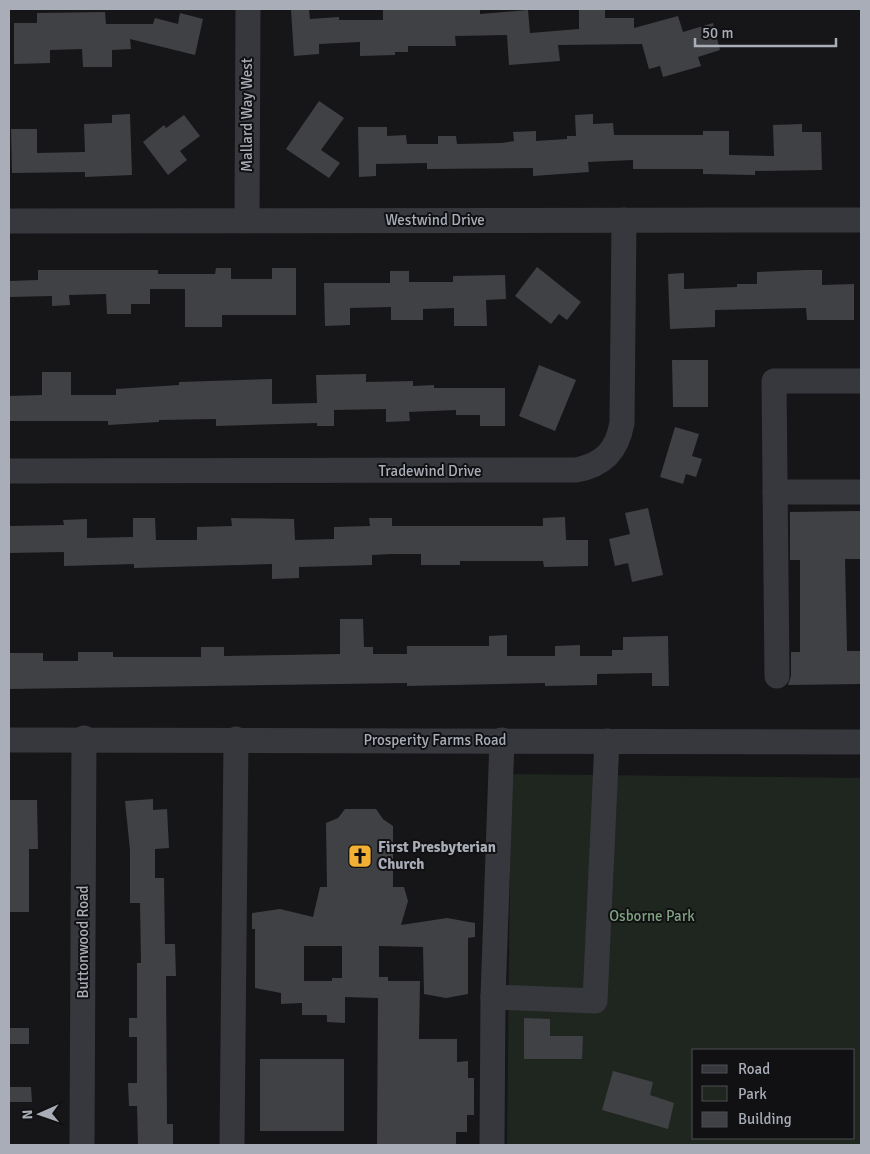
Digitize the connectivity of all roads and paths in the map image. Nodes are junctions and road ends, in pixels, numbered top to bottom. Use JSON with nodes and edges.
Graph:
{"nodes":[{"id":1,"x":248,"y":9,"type":"edge"},
{"id":2,"x":247,"y":220,"type":"junction"},
{"id":3,"x":624,"y":220,"type":"junction"},
{"id":4,"x":861,"y":220,"type":"edge"},
{"id":5,"x":9,"y":221,"type":"edge"},
{"id":6,"x":861,"y":381,"type":"edge"},
{"id":7,"x":9,"y":471,"type":"edge"},
{"id":8,"x":775,"y":492,"type":"junction"},
{"id":9,"x":861,"y":492,"type":"edge"},
{"id":10,"x":777,"y":676,"type":"dead end"},
{"id":11,"x":84,"y":738,"type":"junction"},
{"id":12,"x":236,"y":739,"type":"junction"},
{"id":13,"x":9,"y":740,"type":"edge"},
{"id":14,"x":502,"y":740,"type":"junction"},
{"id":15,"x":607,"y":741,"type":"junction"},
{"id":16,"x":861,"y":742,"type":"edge"},
{"id":17,"x":493,"y":996,"type":"junction"},
{"id":18,"x":82,"y":1145,"type":"edge"},
{"id":19,"x":232,"y":1145,"type":"edge"},
{"id":20,"x":492,"y":1145,"type":"edge"}],
"edges":[{"from":1,"to":2,"type":"street","name":"Mallard Way West"},
{"from":2,"to":3,"type":"street","name":"Westwind Drive"},
{"from":2,"to":5,"type":"street","name":"Westwind Drive"},
{"from":3,"to":4,"type":"street","name":"Westwind Drive"},
{"from":3,"to":7,"type":"street","name":"Tradewind Drive"},
{"from":6,"to":8,"type":"street"},
{"from":8,"to":9,"type":"street"},
{"from":8,"to":10,"type":"street"},
{"from":11,"to":12,"type":"street","name":"Prosperity Farms Road"},
{"from":11,"to":13,"type":"street","name":"Prosperity Farms Road"},
{"from":11,"to":18,"type":"street","name":"Buttonwood Road"},
{"from":12,"to":14,"type":"street","name":"Prosperity Farms Road"},
{"from":12,"to":19,"type":"street"},
{"from":14,"to":15,"type":"street","name":"Prosperity Farms Road"},
{"from":14,"to":17,"type":"street"},
{"from":15,"to":16,"type":"street","name":"Prosperity Farms Road"},
{"from":15,"to":17,"type":"street"},
{"from":17,"to":20,"type":"street"}]}
